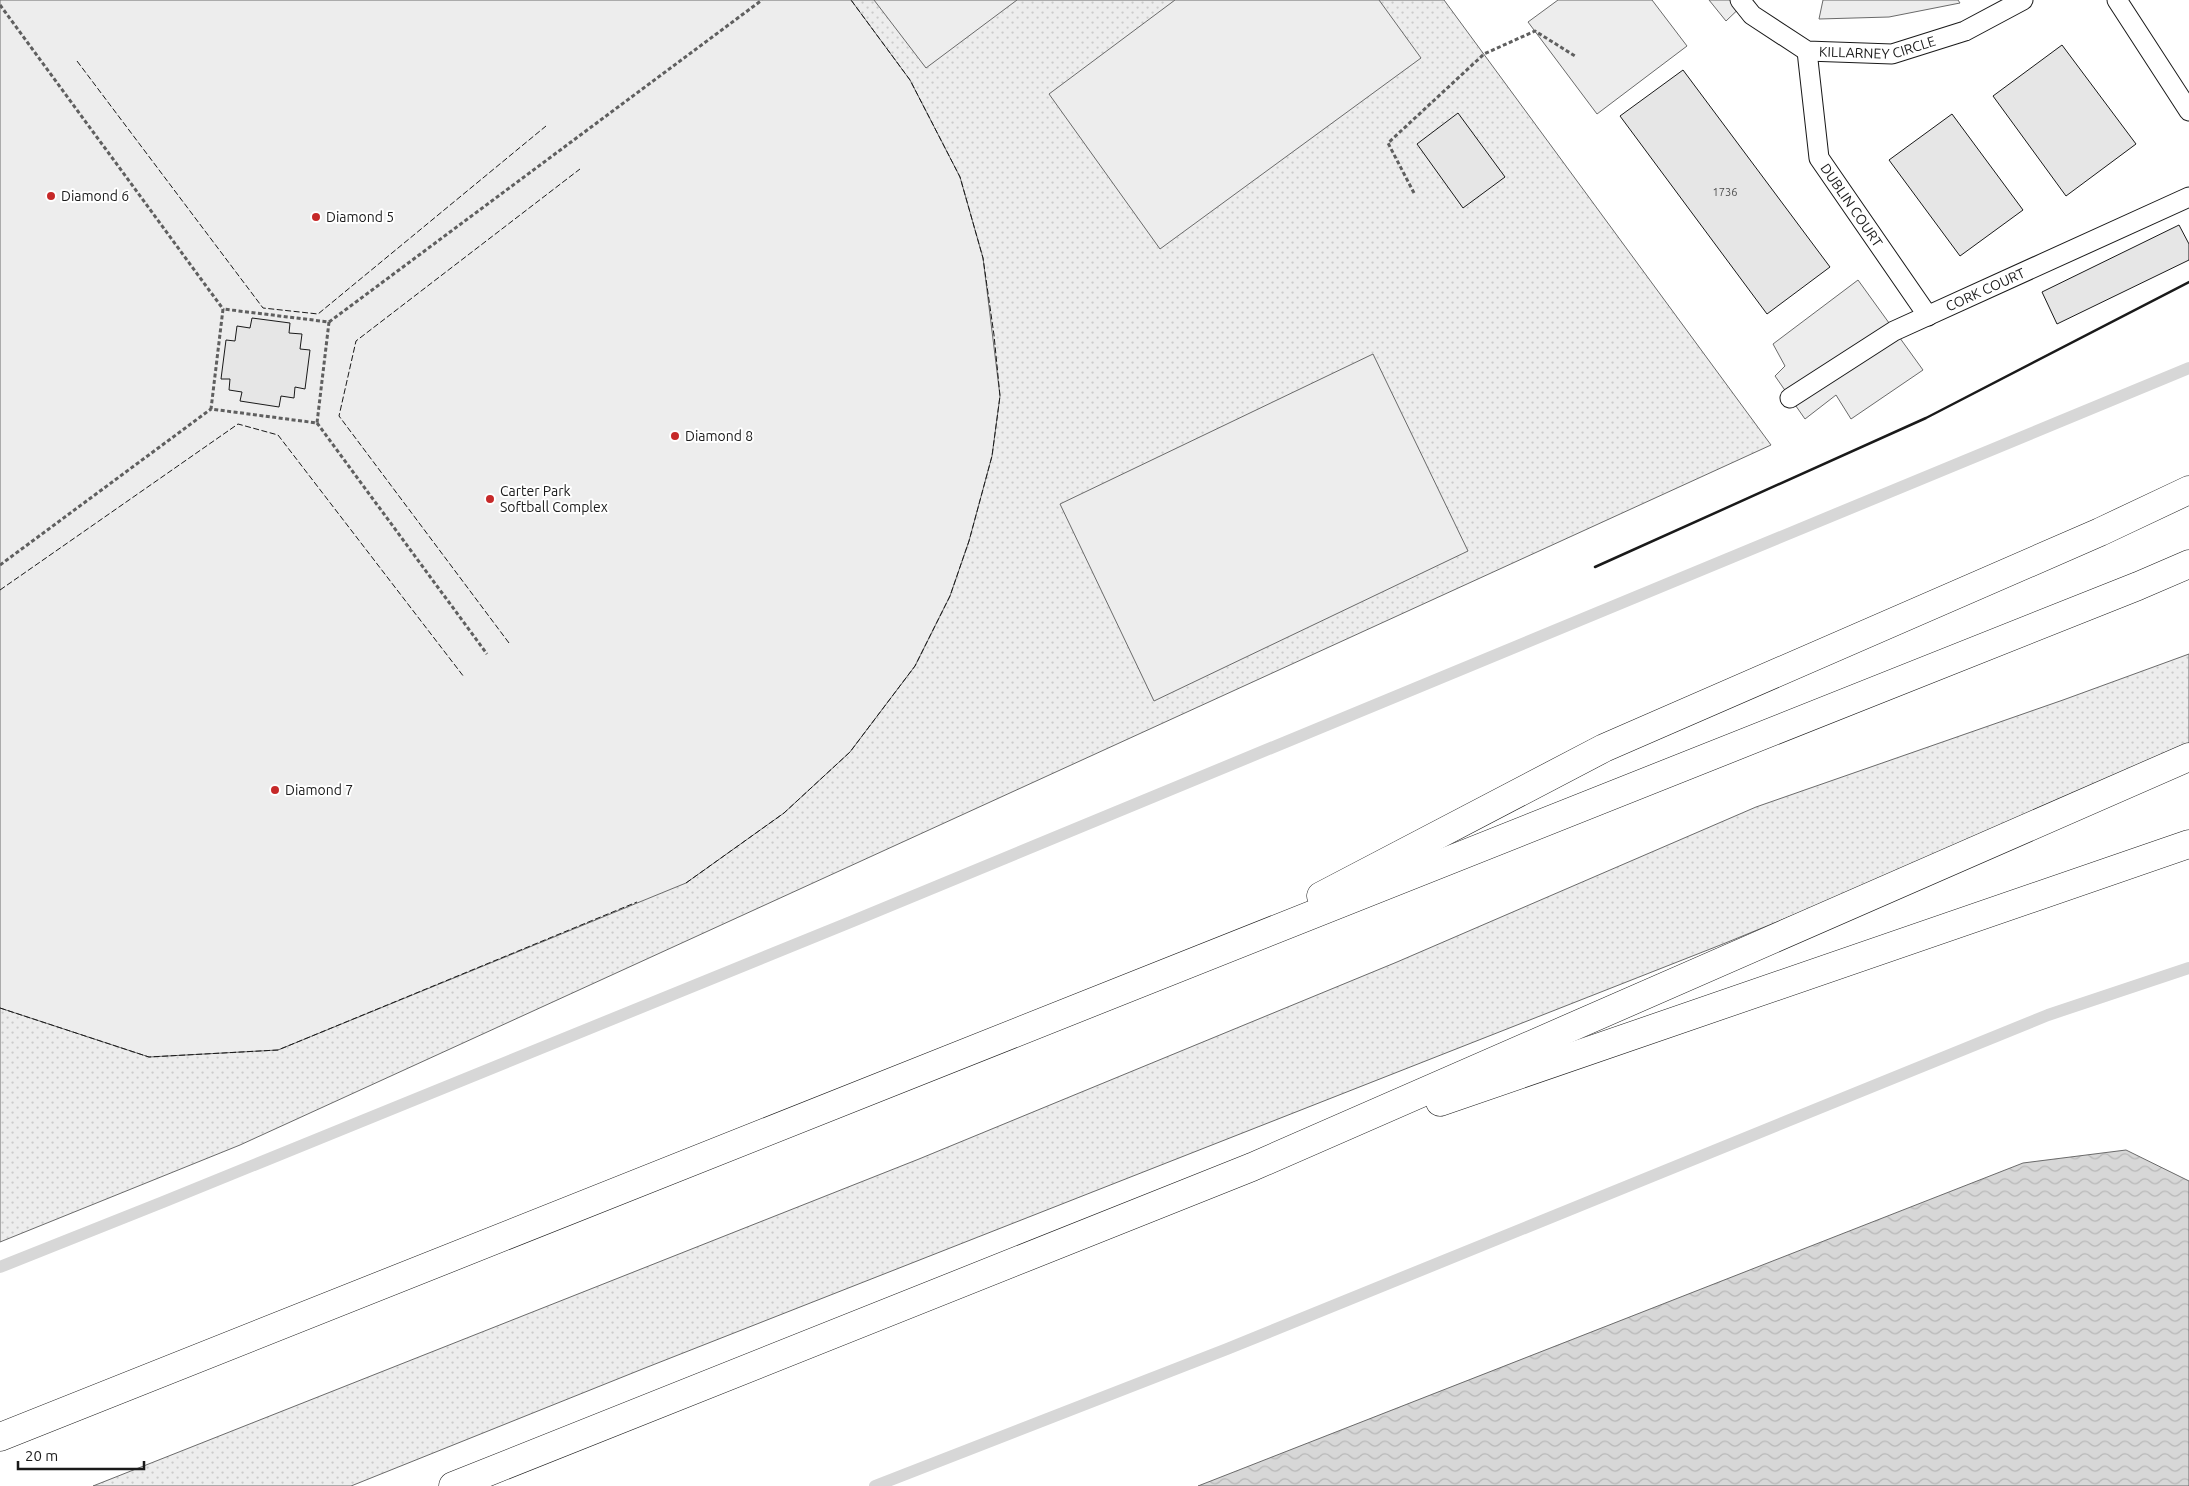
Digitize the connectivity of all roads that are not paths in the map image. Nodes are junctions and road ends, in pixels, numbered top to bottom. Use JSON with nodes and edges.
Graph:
{"nodes":[{"id":1,"x":1740,"y":0,"type":"edge"},
{"id":2,"x":2023,"y":0,"type":"edge"},
{"id":3,"x":2117,"y":0,"type":"edge"},
{"id":4,"x":1807,"y":51,"type":"junction"},
{"id":5,"x":2189,"y":111,"type":"edge"},
{"id":6,"x":2189,"y":197,"type":"edge"},
{"id":7,"x":1928,"y":316,"type":"junction"},
{"id":8,"x":1790,"y":398,"type":"dead end"},
{"id":9,"x":2189,"y":490,"type":"edge"},
{"id":10,"x":2189,"y":564,"type":"edge"},
{"id":11,"x":2189,"y":757,"type":"edge"},
{"id":12,"x":2189,"y":844,"type":"edge"},
{"id":13,"x":1188,"y":966,"type":"junction"},
{"id":14,"x":1252,"y":1167,"type":"junction"},
{"id":15,"x":0,"y":1437,"type":"edge"},
{"id":16,"x":453,"y":1486,"type":"edge"}],
"edges":[{"from":1,"to":4,"type":"lane","name":"KILLARNEY CIRCLE"},
{"from":2,"to":4,"type":"lane","name":"KILLARNEY CIRCLE"},
{"from":3,"to":5,"type":"lane"},
{"from":4,"to":7,"type":"lane","name":"DUBLIN COURT"},
{"from":6,"to":7,"type":"lane","name":"CORK COURT"},
{"from":7,"to":8,"type":"lane","name":"CORK COURT"},
{"from":9,"to":13,"type":"highway"},
{"from":10,"to":13,"type":"highway"},
{"from":11,"to":14,"type":"highway"},
{"from":12,"to":14,"type":"highway"},
{"from":13,"to":15,"type":"highway"},
{"from":14,"to":16,"type":"highway"}]}
